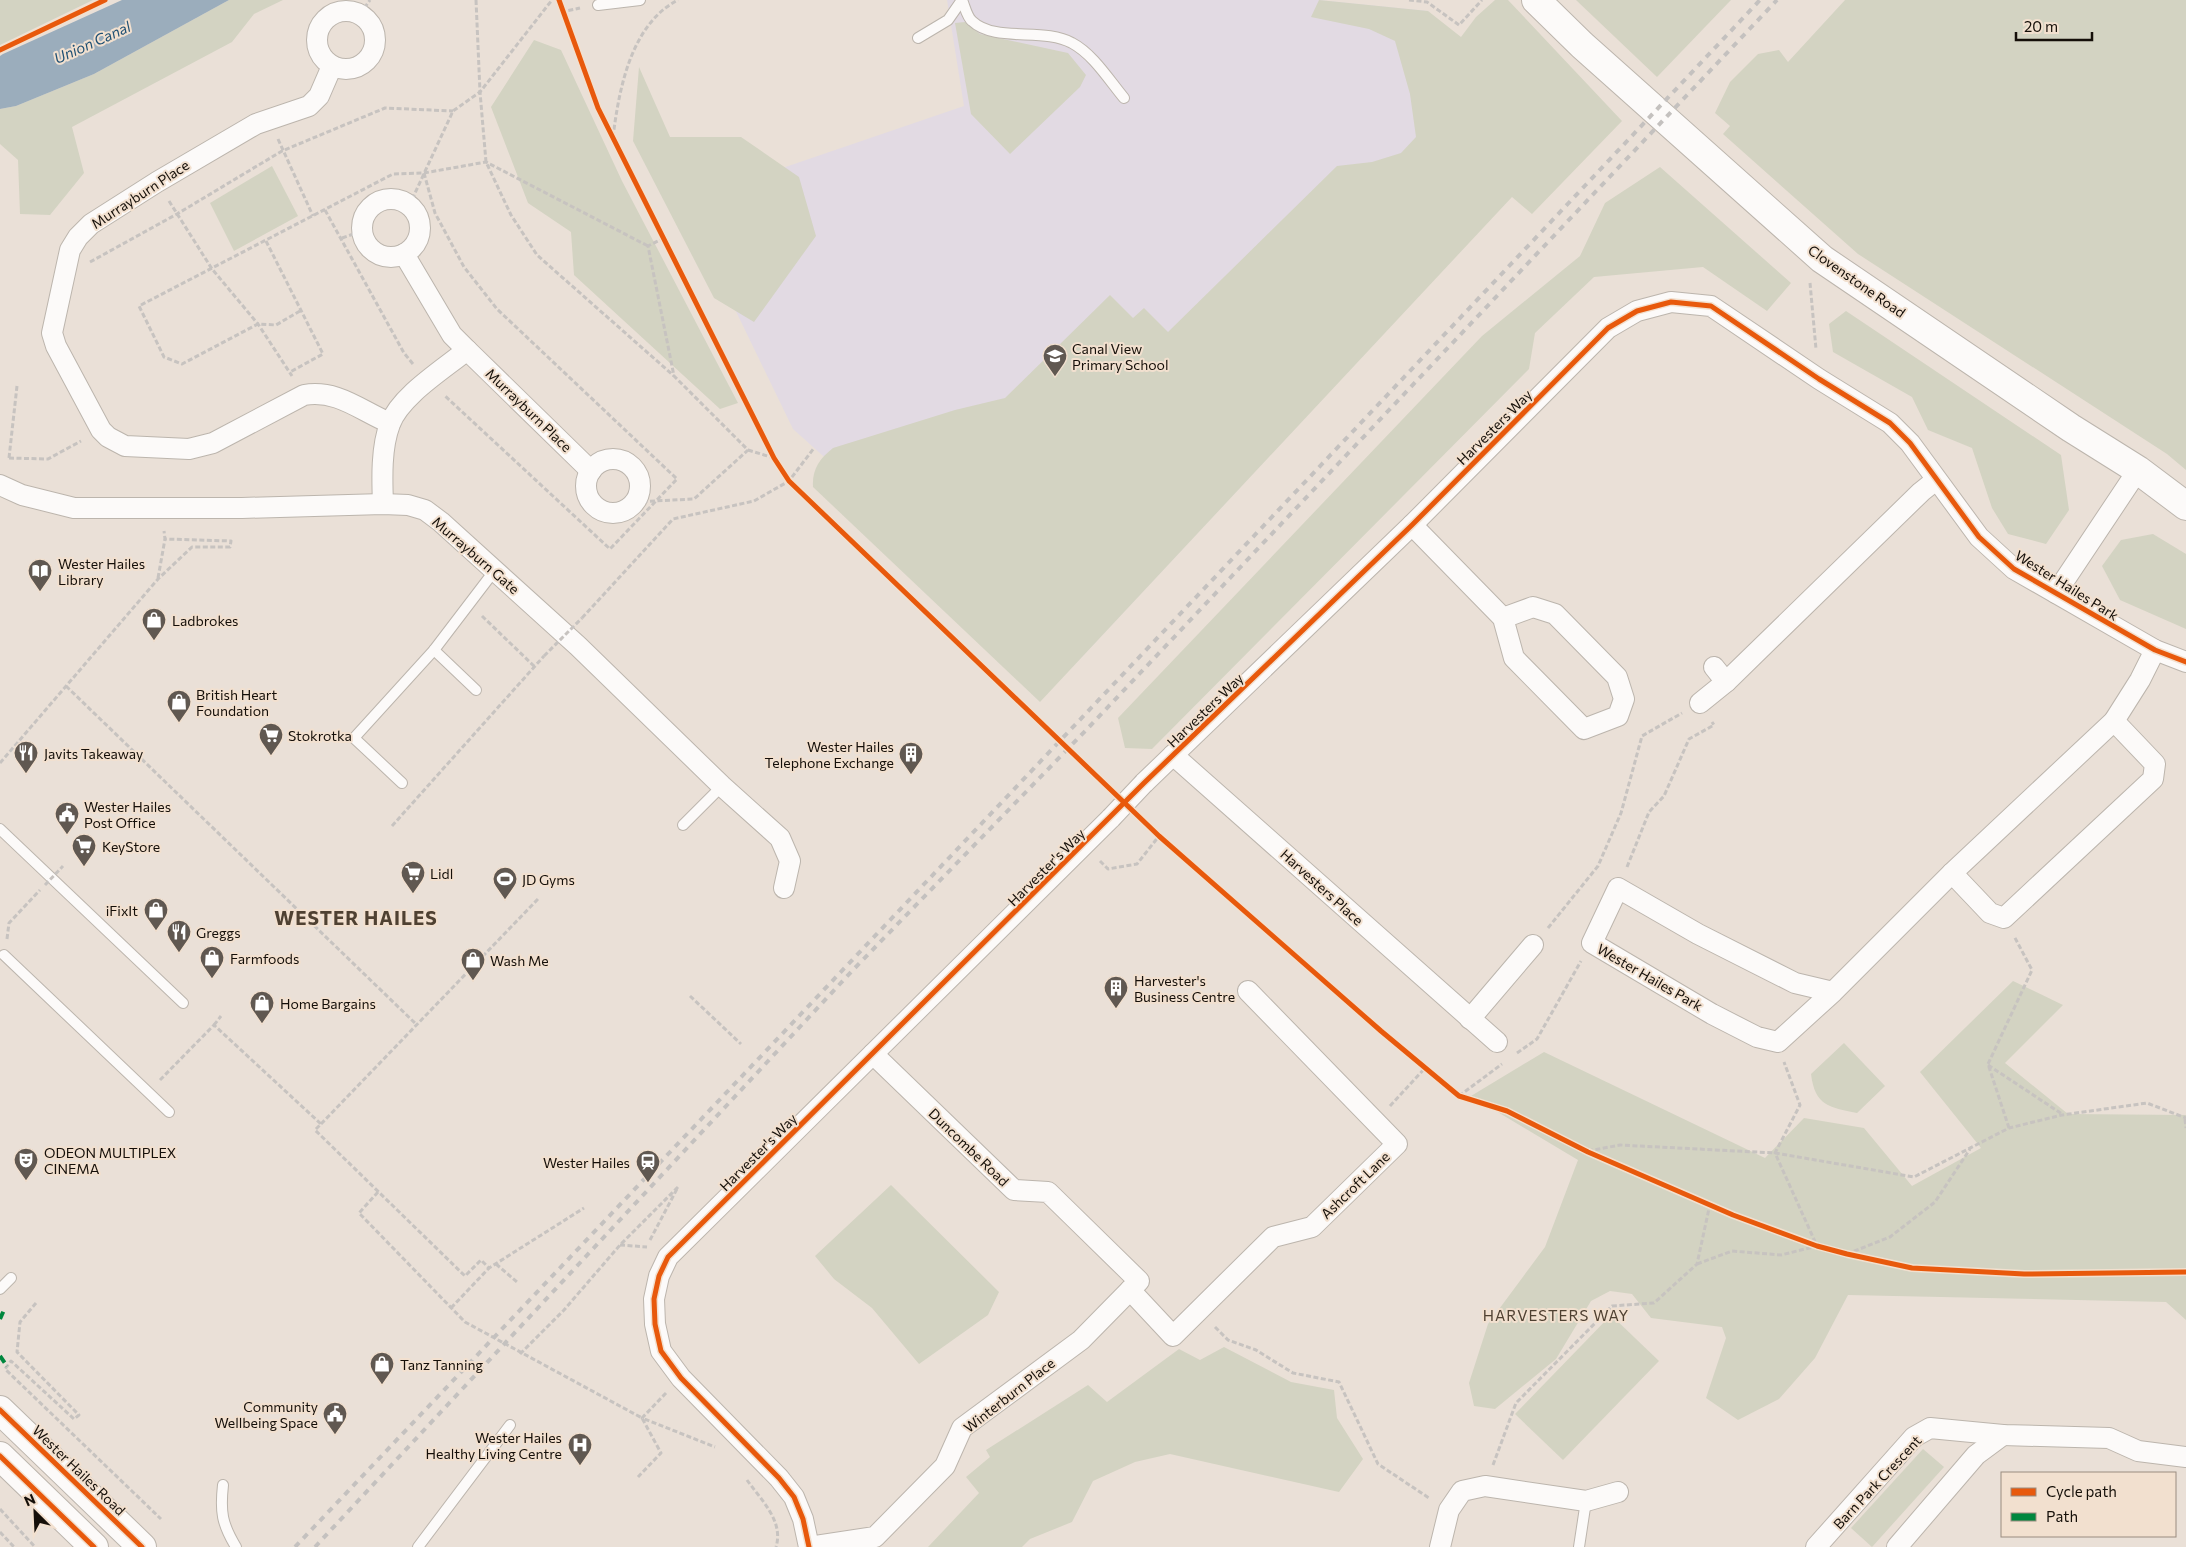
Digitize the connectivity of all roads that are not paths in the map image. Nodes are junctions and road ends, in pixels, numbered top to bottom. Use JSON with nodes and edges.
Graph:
{"nodes":[{"id":1,"x":640,"y":0,"type":"edge"},
{"id":2,"x":962,"y":0,"type":"edge"},
{"id":3,"x":1536,"y":0,"type":"edge"},
{"id":4,"x":598,"y":5,"type":"dead end"},
{"id":5,"x":365,"y":7,"type":"edge"},
{"id":6,"x":918,"y":38,"type":"dead end"},
{"id":7,"x":332,"y":66,"type":"junction"},
{"id":8,"x":1124,"y":98,"type":"dead end"},
{"id":9,"x":404,"y":254,"type":"junction"},
{"id":10,"x":466,"y":350,"type":"junction"},
{"id":11,"x":390,"y":424,"type":"junction"},
{"id":12,"x":2138,"y":470,"type":"junction"},
{"id":13,"x":591,"y":471,"type":"junction"},
{"id":14,"x":2,"y":476,"type":"edge"},
{"id":15,"x":1936,"y":480,"type":"junction"},
{"id":16,"x":383,"y":504,"type":"junction"},
{"id":17,"x":2186,"y":506,"type":"edge"},
{"id":18,"x":1412,"y":525,"type":"junction"},
{"id":19,"x":495,"y":570,"type":"junction"},
{"id":20,"x":2056,"y":593,"type":"junction"},
{"id":21,"x":1504,"y":618,"type":"junction"},
{"id":22,"x":434,"y":650,"type":"junction"},
{"id":23,"x":2155,"y":650,"type":"junction"},
{"id":24,"x":2186,"y":662,"type":"edge"},
{"id":25,"x":476,"y":690,"type":"dead end"},
{"id":26,"x":1700,"y":703,"type":"road end"},
{"id":27,"x":2114,"y":721,"type":"junction"},
{"id":28,"x":1173,"y":755,"type":"junction"},
{"id":29,"x":402,"y":783,"type":"dead end"},
{"id":30,"x":722,"y":786,"type":"junction"},
{"id":31,"x":1111,"y":818,"type":"joint"},
{"id":32,"x":684,"y":825,"type":"dead end"},
{"id":33,"x":0,"y":829,"type":"edge"},
{"id":34,"x":1952,"y":873,"type":"junction"},
{"id":35,"x":784,"y":888,"type":"dead end"},
{"id":36,"x":1534,"y":945,"type":"road end"},
{"id":37,"x":4,"y":955,"type":"road end"},
{"id":38,"x":1248,"y":991,"type":"dead end"},
{"id":39,"x":1833,"y":992,"type":"junction"},
{"id":40,"x":183,"y":1003,"type":"dead end"},
{"id":41,"x":1470,"y":1019,"type":"junction"},
{"id":42,"x":1497,"y":1042,"type":"dead end"},
{"id":43,"x":873,"y":1054,"type":"junction"},
{"id":44,"x":169,"y":1112,"type":"dead end"},
{"id":45,"x":10,"y":1278,"type":"dead end"},
{"id":46,"x":1135,"y":1286,"type":"junction"},
{"id":47,"x":0,"y":1289,"type":"edge"},
{"id":48,"x":0,"y":1410,"type":"edge"},
{"id":49,"x":510,"y":1425,"type":"dead end"},
{"id":50,"x":2003,"y":1435,"type":"junction"},
{"id":51,"x":0,"y":1456,"type":"edge"},
{"id":52,"x":2186,"y":1457,"type":"edge"},
{"id":53,"x":223,"y":1485,"type":"dead end"},
{"id":54,"x":1618,"y":1492,"type":"dead end"},
{"id":55,"x":1586,"y":1501,"type":"junction"},
{"id":56,"x":94,"y":1547,"type":"edge"},
{"id":57,"x":142,"y":1547,"type":"edge"},
{"id":58,"x":236,"y":1547,"type":"edge"},
{"id":59,"x":418,"y":1547,"type":"edge"},
{"id":60,"x":809,"y":1547,"type":"edge"},
{"id":61,"x":1440,"y":1547,"type":"edge"},
{"id":62,"x":1579,"y":1547,"type":"edge"},
{"id":63,"x":1816,"y":1547,"type":"edge"},
{"id":64,"x":1897,"y":1547,"type":"edge"}],
"edges":[{"from":1,"to":4,"type":"lane"},
{"from":2,"to":6,"type":"lane"},
{"from":2,"to":8,"type":"lane"},
{"from":3,"to":12,"type":"street","name":"Clovenstone Road"},
{"from":5,"to":7,"type":"street"},
{"from":5,"to":7,"type":"street"},
{"from":7,"to":11,"type":"street","name":"Murrayburn Place"},
{"from":9,"to":9,"type":"street"},
{"from":9,"to":10,"type":"street","name":"Murrayburn Place"},
{"from":10,"to":11,"type":"street"},
{"from":10,"to":13,"type":"street","name":"Murrayburn Place"},
{"from":11,"to":16,"type":"street"},
{"from":12,"to":17,"type":"street","name":"Clovenstone Road"},
{"from":12,"to":20,"type":"street","name":"Wester Hailes Park"},
{"from":13,"to":13,"type":"street"},
{"from":14,"to":16,"type":"street","name":"Murrayburn Gate"},
{"from":15,"to":18,"type":"street","name":"Harvesters Way"},
{"from":15,"to":20,"type":"street","name":"Wester Hailes Park"},
{"from":15,"to":26,"type":"street"},
{"from":16,"to":19,"type":"street","name":"Murrayburn Gate"},
{"from":18,"to":21,"type":"street"},
{"from":18,"to":28,"type":"street","name":"Harvesters Way"},
{"from":19,"to":22,"type":"lane"},
{"from":19,"to":30,"type":"street","name":"Murrayburn Gate"},
{"from":20,"to":23,"type":"street","name":"Wester Hailes Park"},
{"from":21,"to":21,"type":"street"},
{"from":22,"to":25,"type":"lane"},
{"from":22,"to":29,"type":"lane"},
{"from":23,"to":24,"type":"street","name":"Wester Hailes Park"},
{"from":23,"to":27,"type":"street"},
{"from":27,"to":34,"type":"street"},
{"from":27,"to":34,"type":"street"},
{"from":28,"to":31,"type":"street","name":"Harvesters Way","bridge":true},
{"from":28,"to":41,"type":"street","name":"Harvesters Place"},
{"from":30,"to":32,"type":"lane"},
{"from":30,"to":35,"type":"street","name":"Murrayburn Gate"},
{"from":31,"to":43,"type":"street","name":"Harvester's Way"},
{"from":33,"to":40,"type":"lane"},
{"from":34,"to":39,"type":"street"},
{"from":36,"to":41,"type":"street"},
{"from":37,"to":44,"type":"lane"},
{"from":38,"to":46,"type":"street","name":"Ashcroft Lane"},
{"from":39,"to":39,"type":"street","name":"Wester Hailes Park"},
{"from":41,"to":42,"type":"street","name":"Harvesters Place"},
{"from":43,"to":46,"type":"street","name":"Duncombe Road"},
{"from":43,"to":60,"type":"street","name":"Harvester's Way"},
{"from":45,"to":47,"type":"lane"},
{"from":46,"to":60,"type":"street","name":"Winterburn Place"},
{"from":48,"to":57,"type":"street","name":"Wester Hailes Road"},
{"from":49,"to":59,"type":"lane"},
{"from":50,"to":52,"type":"street","name":"Barn Park Crescent"},
{"from":50,"to":63,"type":"street","name":"Barn Park Crescent"},
{"from":50,"to":64,"type":"street"},
{"from":51,"to":56,"type":"street"},
{"from":53,"to":58,"type":"lane"},
{"from":54,"to":55,"type":"street"},
{"from":55,"to":61,"type":"street"},
{"from":55,"to":62,"type":"lane"}]}
